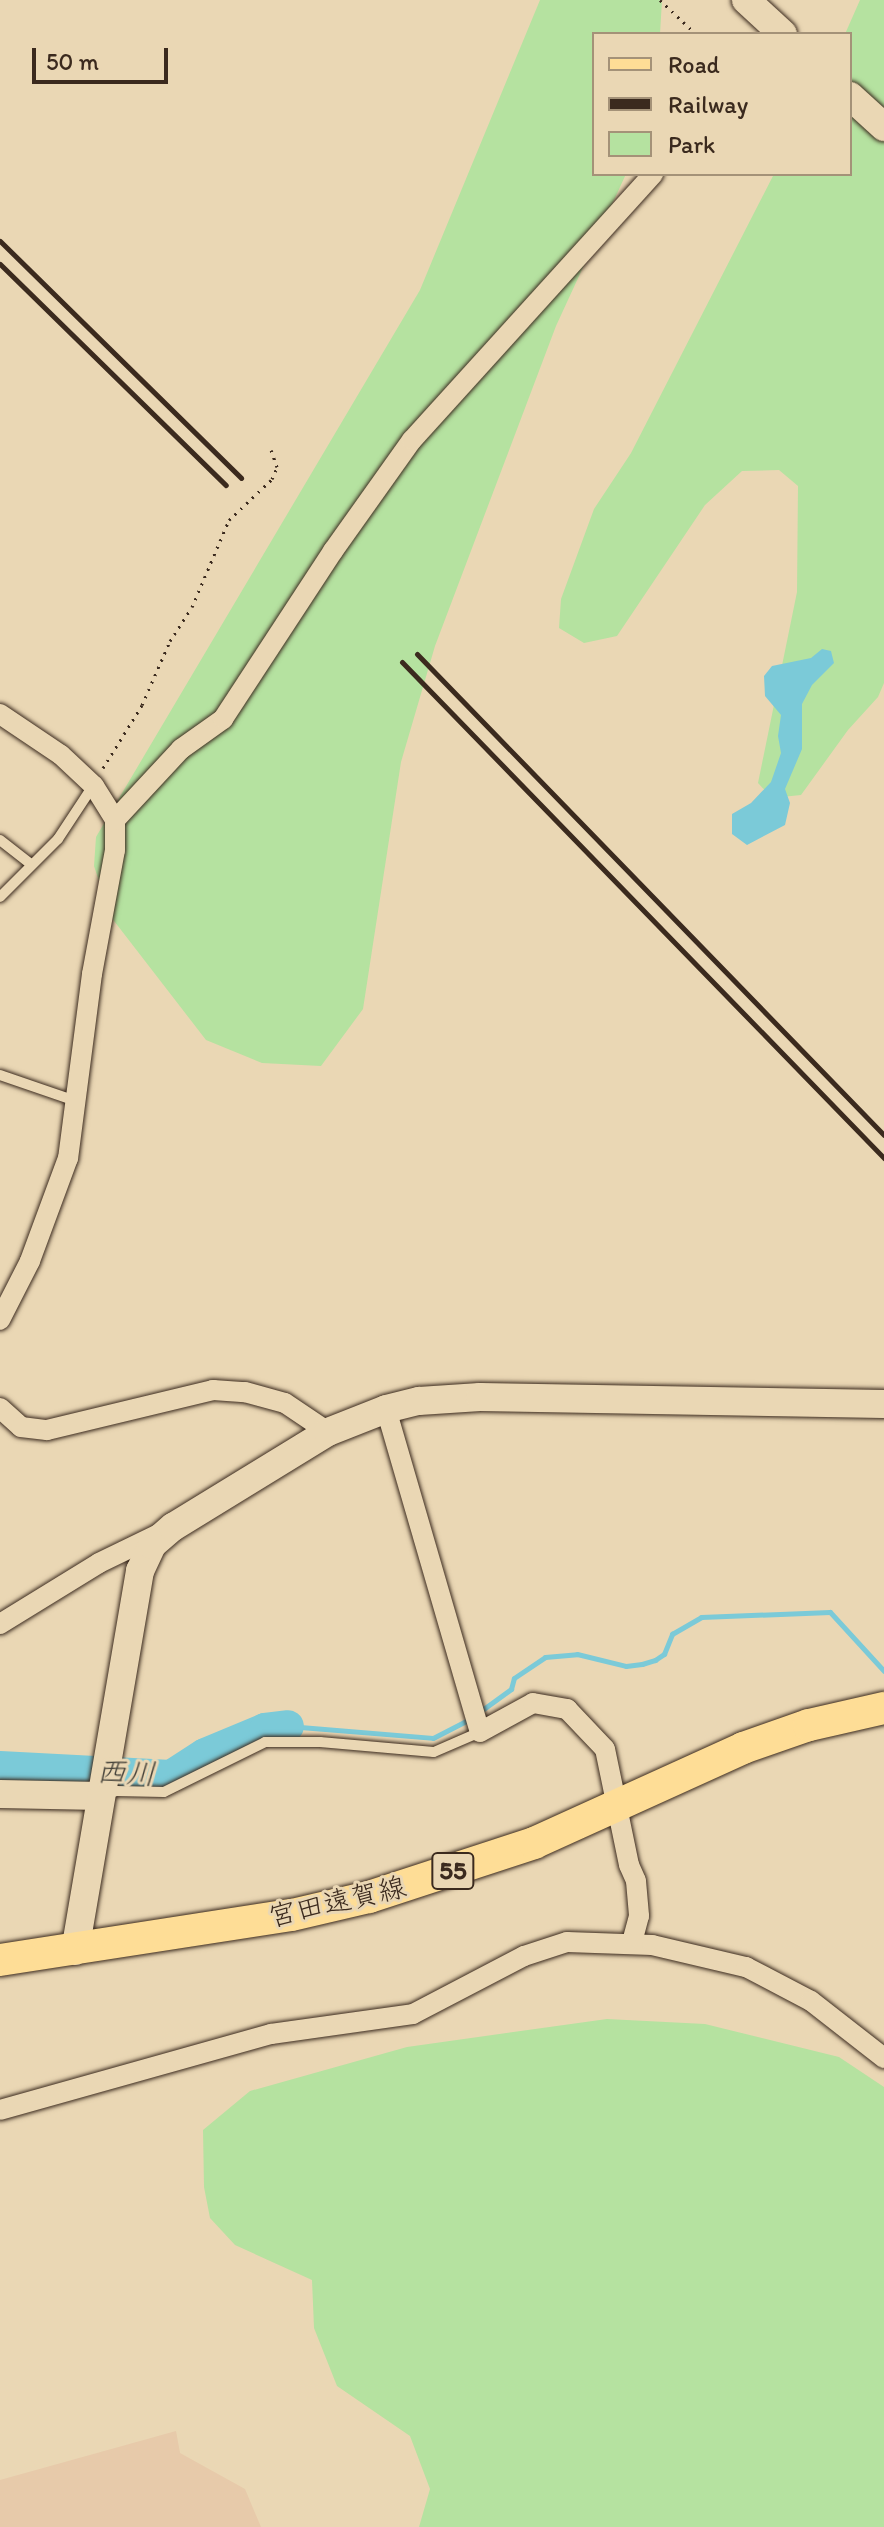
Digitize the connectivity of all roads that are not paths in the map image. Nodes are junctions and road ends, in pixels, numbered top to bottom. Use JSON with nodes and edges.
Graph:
{"nodes":[{"id":1,"x":746,"y":0,"type":"edge"},
{"id":2,"x":780,"y":32,"type":"edge"},
{"id":3,"x":852,"y":98,"type":"edge"},
{"id":4,"x":884,"y":127,"type":"edge"},
{"id":5,"x":651,"y":176,"type":"edge"},
{"id":6,"x":0,"y":714,"type":"edge"},
{"id":7,"x":94,"y":786,"type":"junction"},
{"id":8,"x":115,"y":820,"type":"junction"},
{"id":9,"x":0,"y":840,"type":"edge"},
{"id":10,"x":31,"y":864,"type":"junction"},
{"id":11,"x":0,"y":897,"type":"edge"},
{"id":12,"x":0,"y":1075,"type":"edge"},
{"id":13,"x":76,"y":1101,"type":"junction"},
{"id":14,"x":0,"y":1320,"type":"edge"},
{"id":15,"x":884,"y":1404,"type":"edge"},
{"id":16,"x":0,"y":1408,"type":"edge"},
{"id":17,"x":386,"y":1409,"type":"junction"},
{"id":18,"x":328,"y":1432,"type":"junction"},
{"id":19,"x":173,"y":1527,"type":"junction"},
{"id":20,"x":0,"y":1624,"type":"edge"},
{"id":21,"x":884,"y":1708,"type":"edge"},
{"id":22,"x":480,"y":1732,"type":"junction"},
{"id":23,"x":0,"y":1794,"type":"edge"},
{"id":24,"x":100,"y":1796,"type":"junction"},
{"id":25,"x":620,"y":1806,"type":"junction"},
{"id":26,"x":632,"y":1942,"type":"junction"},
{"id":27,"x":75,"y":1951,"type":"junction"},
{"id":28,"x":0,"y":1960,"type":"edge"},
{"id":29,"x":884,"y":2058,"type":"edge"},
{"id":30,"x":0,"y":2110,"type":"edge"}],
"edges":[{"from":1,"to":2,"type":"street"},
{"from":3,"to":4,"type":"street"},
{"from":5,"to":8,"type":"street"},
{"from":6,"to":7,"type":"street"},
{"from":7,"to":8,"type":"street"},
{"from":7,"to":10,"type":"lane"},
{"from":8,"to":13,"type":"street"},
{"from":9,"to":10,"type":"lane"},
{"from":10,"to":11,"type":"lane"},
{"from":12,"to":13,"type":"lane"},
{"from":13,"to":14,"type":"street"},
{"from":15,"to":17,"type":"street"},
{"from":16,"to":18,"type":"street"},
{"from":17,"to":18,"type":"street"},
{"from":17,"to":22,"type":"street"},
{"from":18,"to":19,"type":"street"},
{"from":19,"to":20,"type":"street"},
{"from":19,"to":24,"type":"street"},
{"from":21,"to":25,"type":"main road","name":"宮田遠賀線","number":"55"},
{"from":22,"to":24,"type":"lane"},
{"from":22,"to":25,"type":"street"},
{"from":23,"to":24,"type":"street"},
{"from":24,"to":27,"type":"street"},
{"from":25,"to":26,"type":"street"},
{"from":25,"to":27,"type":"main road","name":"宮田遠賀線","number":"55"},
{"from":26,"to":29,"type":"street"},
{"from":26,"to":30,"type":"street"},
{"from":27,"to":28,"type":"main road","name":"宮田遠賀線","number":"55"}]}
